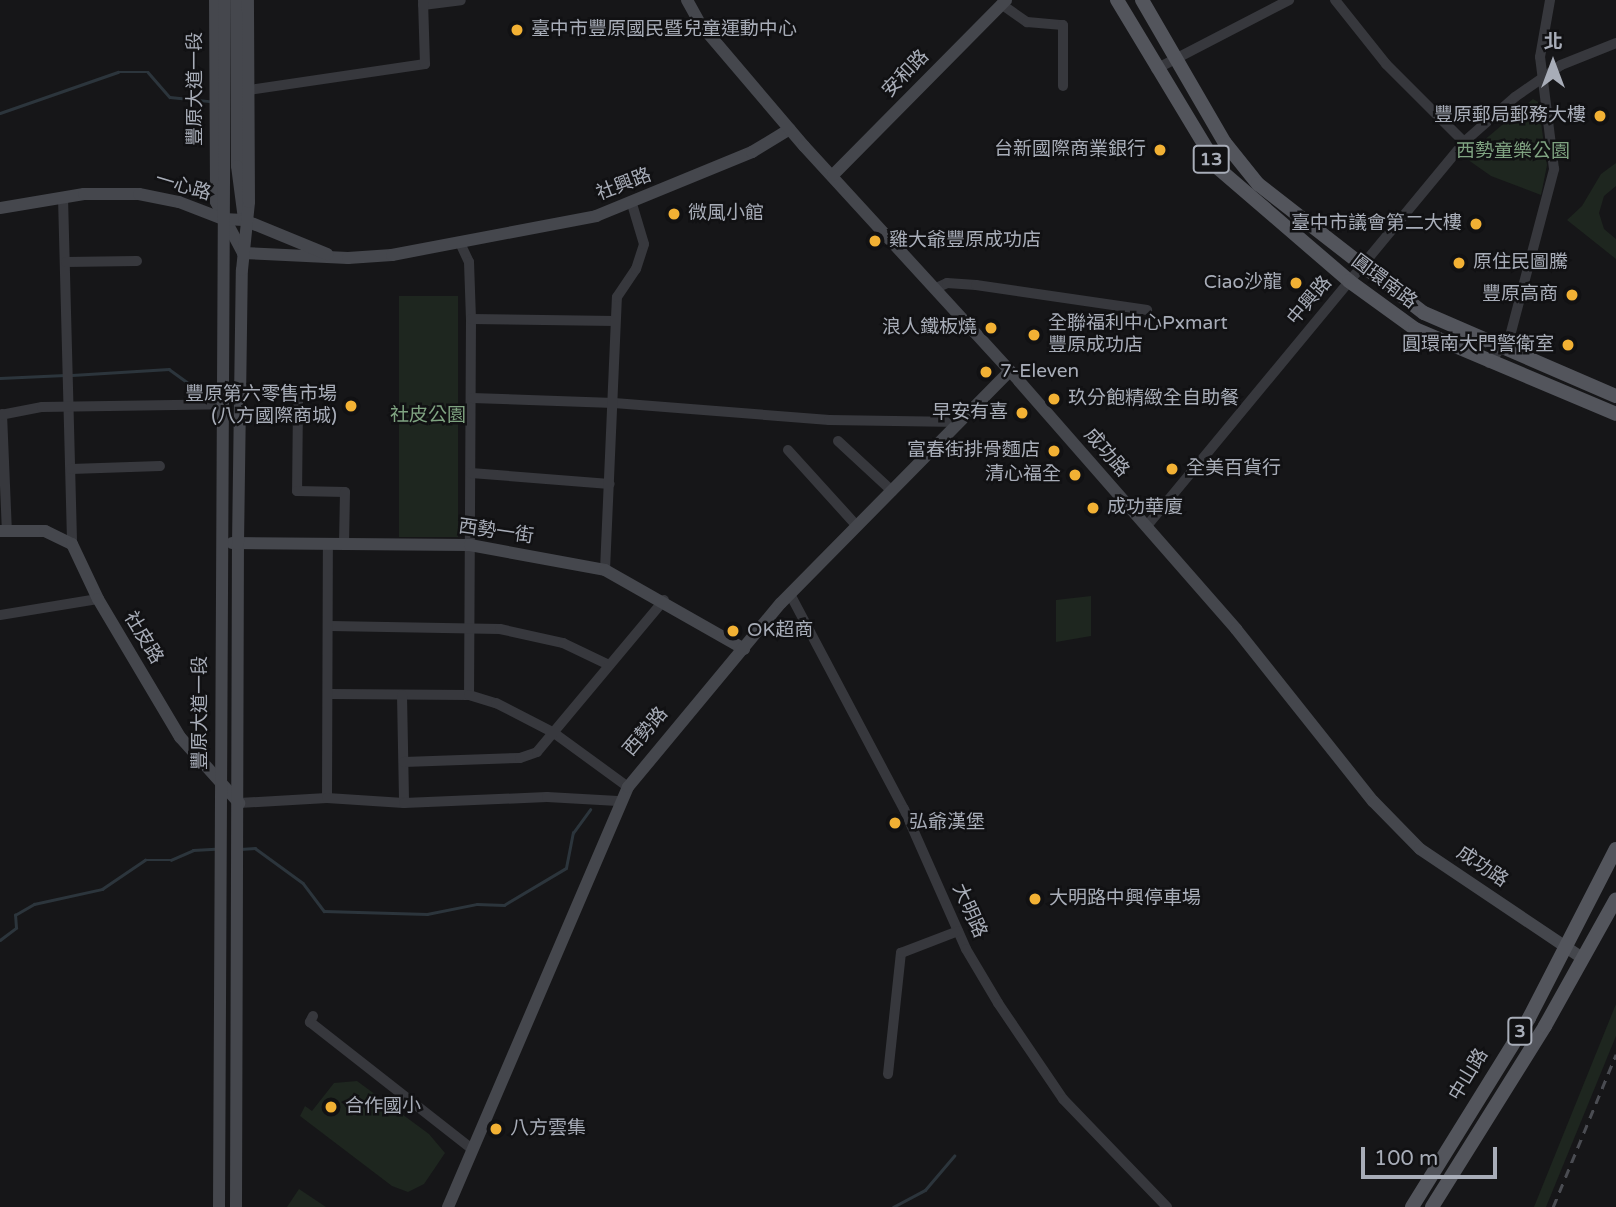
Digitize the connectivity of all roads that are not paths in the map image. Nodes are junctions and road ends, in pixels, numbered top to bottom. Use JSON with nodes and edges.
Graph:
{"nodes":[{"id":1,"x":215,"y":0,"type":"edge"},
{"id":2,"x":225,"y":0,"type":"edge"},
{"id":3,"x":237,"y":0,"type":"edge"},
{"id":4,"x":248,"y":0,"type":"edge"},
{"id":5,"x":461,"y":0,"type":"edge"},
{"id":6,"x":687,"y":0,"type":"edge"},
{"id":7,"x":1117,"y":0,"type":"edge"},
{"id":8,"x":1142,"y":0,"type":"edge"},
{"id":9,"x":1289,"y":0,"type":"edge"},
{"id":10,"x":1335,"y":0,"type":"edge"},
{"id":11,"x":1550,"y":0,"type":"edge"},
{"id":12,"x":1004,"y":2,"type":"edge"},
{"id":13,"x":423,"y":3,"type":"edge"},
{"id":14,"x":1616,"y":43,"type":"edge"},
{"id":15,"x":1174,"y":60,"type":"junction"},
{"id":16,"x":1156,"y":69,"type":"junction"},
{"id":17,"x":1543,"y":78,"type":"junction"},
{"id":18,"x":1063,"y":86,"type":"dead end"},
{"id":19,"x":249,"y":90,"type":"junction"},
{"id":20,"x":790,"y":129,"type":"junction"},
{"id":21,"x":1464,"y":142,"type":"junction"},
{"id":22,"x":232,"y":165,"type":"junction"},
{"id":23,"x":833,"y":175,"type":"junction"},
{"id":24,"x":63,"y":197,"type":"junction"},
{"id":25,"x":632,"y":204,"type":"junction"},
{"id":26,"x":0,"y":208,"type":"edge"},
{"id":27,"x":223,"y":219,"type":"junction"},
{"id":28,"x":244,"y":220,"type":"junction"},
{"id":29,"x":461,"y":245,"type":"junction"},
{"id":30,"x":243,"y":253,"type":"junction"},
{"id":31,"x":335,"y":257,"type":"junction"},
{"id":32,"x":137,"y":261,"type":"dead end"},
{"id":33,"x":66,"y":262,"type":"junction"},
{"id":34,"x":1363,"y":267,"type":"junction"},
{"id":35,"x":1349,"y":281,"type":"junction"},
{"id":36,"x":936,"y":288,"type":"junction"},
{"id":37,"x":1147,"y":310,"type":"dead end"},
{"id":38,"x":471,"y":319,"type":"junction"},
{"id":39,"x":615,"y":321,"type":"junction"},
{"id":40,"x":1500,"y":349,"type":"junction"},
{"id":41,"x":1489,"y":363,"type":"junction"},
{"id":42,"x":1010,"y":371,"type":"junction"},
{"id":43,"x":1616,"y":396,"type":"edge"},
{"id":44,"x":472,"y":398,"type":"junction"},
{"id":45,"x":298,"y":402,"type":"dead end"},
{"id":46,"x":614,"y":403,"type":"junction"},
{"id":47,"x":224,"y":404,"type":"junction"},
{"id":48,"x":69,"y":406,"type":"junction"},
{"id":49,"x":1616,"y":414,"type":"edge"},
{"id":50,"x":1,"y":415,"type":"edge"},
{"id":51,"x":960,"y":422,"type":"junction"},
{"id":52,"x":838,"y":441,"type":"dead end"},
{"id":53,"x":788,"y":450,"type":"dead end"},
{"id":54,"x":160,"y":466,"type":"dead end"},
{"id":55,"x":71,"y":469,"type":"junction"},
{"id":56,"x":471,"y":473,"type":"junction"},
{"id":57,"x":610,"y":484,"type":"junction"},
{"id":58,"x":892,"y":491,"type":"junction"},
{"id":59,"x":857,"y":526,"type":"junction"},
{"id":60,"x":1146,"y":527,"type":"junction"},
{"id":61,"x":4,"y":531,"type":"edge"},
{"id":62,"x":221,"y":543,"type":"junction"},
{"id":63,"x":344,"y":543,"type":"junction"},
{"id":64,"x":72,"y":544,"type":"junction"},
{"id":65,"x":238,"y":544,"type":"junction"},
{"id":66,"x":328,"y":544,"type":"junction"},
{"id":67,"x":470,"y":545,"type":"junction"},
{"id":68,"x":606,"y":570,"type":"junction"},
{"id":69,"x":790,"y":594,"type":"junction"},
{"id":70,"x":98,"y":598,"type":"junction"},
{"id":71,"x":664,"y":600,"type":"junction"},
{"id":72,"x":0,"y":615,"type":"edge"},
{"id":73,"x":330,"y":626,"type":"junction"},
{"id":74,"x":470,"y":627,"type":"junction"},
{"id":75,"x":744,"y":649,"type":"junction"},
{"id":76,"x":609,"y":665,"type":"junction"},
{"id":77,"x":330,"y":694,"type":"junction"},
{"id":78,"x":402,"y":695,"type":"junction"},
{"id":79,"x":469,"y":695,"type":"junction"},
{"id":80,"x":554,"y":733,"type":"junction"},
{"id":81,"x":404,"y":762,"type":"junction"},
{"id":82,"x":220,"y":783,"type":"junction"},
{"id":83,"x":628,"y":787,"type":"junction"},
{"id":84,"x":327,"y":798,"type":"junction"},
{"id":85,"x":618,"y":802,"type":"junction"},
{"id":86,"x":239,"y":803,"type":"junction"},
{"id":87,"x":404,"y":803,"type":"junction"},
{"id":88,"x":1616,"y":849,"type":"edge"},
{"id":89,"x":1616,"y":899,"type":"edge"},
{"id":90,"x":958,"y":932,"type":"junction"},
{"id":91,"x":1568,"y":948,"type":"junction"},
{"id":92,"x":1582,"y":958,"type":"junction"},
{"id":93,"x":313,"y":1016,"type":"dead end"},
{"id":94,"x":888,"y":1074,"type":"dead end"},
{"id":95,"x":472,"y":1150,"type":"junction"},
{"id":96,"x":219,"y":1207,"type":"edge"},
{"id":97,"x":236,"y":1207,"type":"edge"},
{"id":98,"x":448,"y":1207,"type":"edge"},
{"id":99,"x":1167,"y":1207,"type":"edge"},
{"id":100,"x":1412,"y":1207,"type":"edge"},
{"id":101,"x":1432,"y":1207,"type":"edge"}],
"edges":[{"from":1,"to":27,"type":"street","name":"豐原大道一段"},
{"from":2,"to":22,"type":"street"},
{"from":3,"to":22,"type":"street"},
{"from":4,"to":19,"type":"street","name":"豐原大道一段"},
{"from":5,"to":13,"type":"street"},
{"from":6,"to":20,"type":"street","name":"成功路"},
{"from":7,"to":16,"type":"main road","name":"圓環南路","number":"13"},
{"from":8,"to":15,"type":"main road","name":"圓環南路","number":"13"},
{"from":9,"to":15,"type":"street"},
{"from":10,"to":21,"type":"street"},
{"from":11,"to":17,"type":"street"},
{"from":12,"to":18,"type":"street"},
{"from":12,"to":23,"type":"street","name":"安和路"},
{"from":13,"to":19,"type":"street"},
{"from":14,"to":17,"type":"street","name":"中興路"},
{"from":15,"to":16,"type":"street"},
{"from":15,"to":34,"type":"main road","name":"圓環南路","number":"13"},
{"from":16,"to":35,"type":"main road","name":"圓環南路","number":"13"},
{"from":17,"to":21,"type":"street","name":"中興路"},
{"from":17,"to":40,"type":"street"},
{"from":19,"to":28,"type":"street","name":"豐原大道一段"},
{"from":20,"to":23,"type":"street","name":"成功路"},
{"from":20,"to":25,"type":"street","name":"社興路"},
{"from":21,"to":34,"type":"street","name":"中興路"},
{"from":22,"to":27,"type":"street","name":"豐原大道一段"},
{"from":22,"to":28,"type":"street","name":"豐原大道一段"},
{"from":23,"to":36,"type":"street","name":"成功路"},
{"from":24,"to":26,"type":"street","name":"一心路"},
{"from":24,"to":27,"type":"street","name":"一心路"},
{"from":24,"to":33,"type":"street"},
{"from":25,"to":29,"type":"street","name":"社興路"},
{"from":25,"to":39,"type":"street"},
{"from":27,"to":28,"type":"street"},
{"from":27,"to":30,"type":"street","name":"一心路"},
{"from":27,"to":47,"type":"street","name":"豐原大道一段"},
{"from":28,"to":30,"type":"street","name":"豐原大道一段"},
{"from":28,"to":31,"type":"street"},
{"from":29,"to":31,"type":"street"},
{"from":29,"to":38,"type":"street"},
{"from":30,"to":31,"type":"street"},
{"from":30,"to":65,"type":"street","name":"豐原大道一段"},
{"from":32,"to":33,"type":"street"},
{"from":33,"to":48,"type":"street"},
{"from":34,"to":35,"type":"street","name":"中興路"},
{"from":34,"to":40,"type":"main road","name":"圓環南路","number":"13"},
{"from":35,"to":41,"type":"main road","name":"圓環南路","number":"13"},
{"from":35,"to":60,"type":"street","name":"中興路"},
{"from":36,"to":37,"type":"street"},
{"from":36,"to":42,"type":"street","name":"成功路"},
{"from":38,"to":39,"type":"street"},
{"from":38,"to":44,"type":"street"},
{"from":39,"to":46,"type":"street"},
{"from":40,"to":41,"type":"street"},
{"from":40,"to":43,"type":"main road","name":"圓環南路","number":"13"},
{"from":41,"to":49,"type":"main road","name":"圓環南路","number":"13"},
{"from":42,"to":51,"type":"street","name":"西勢路"},
{"from":42,"to":60,"type":"street","name":"成功路"},
{"from":44,"to":46,"type":"street"},
{"from":44,"to":56,"type":"street"},
{"from":45,"to":63,"type":"street"},
{"from":46,"to":51,"type":"street"},
{"from":46,"to":57,"type":"street"},
{"from":47,"to":48,"type":"street"},
{"from":47,"to":62,"type":"street","name":"豐原大道一段"},
{"from":48,"to":50,"type":"street"},
{"from":48,"to":55,"type":"street"},
{"from":50,"to":61,"type":"street"},
{"from":51,"to":58,"type":"street","name":"西勢路"},
{"from":52,"to":58,"type":"street"},
{"from":53,"to":59,"type":"street"},
{"from":54,"to":55,"type":"street"},
{"from":55,"to":64,"type":"street"},
{"from":56,"to":57,"type":"street"},
{"from":56,"to":67,"type":"street"},
{"from":57,"to":68,"type":"street"},
{"from":58,"to":59,"type":"street","name":"西勢路"},
{"from":59,"to":69,"type":"street","name":"西勢路"},
{"from":60,"to":91,"type":"street","name":"成功路"},
{"from":61,"to":64,"type":"street"},
{"from":62,"to":65,"type":"street","name":"西勢一街"},
{"from":62,"to":82,"type":"street","name":"豐原大道一段"},
{"from":63,"to":66,"type":"street","name":"西勢一街"},
{"from":63,"to":67,"type":"street","name":"西勢一街"},
{"from":64,"to":70,"type":"street","name":"社皮路"},
{"from":65,"to":66,"type":"street","name":"西勢一街"},
{"from":65,"to":86,"type":"street","name":"豐原大道一段"},
{"from":66,"to":73,"type":"street"},
{"from":67,"to":68,"type":"street","name":"西勢一街"},
{"from":67,"to":74,"type":"street"},
{"from":68,"to":71,"type":"street","name":"西勢一街"},
{"from":69,"to":75,"type":"street","name":"西勢路"},
{"from":69,"to":90,"type":"street","name":"大明路"},
{"from":70,"to":72,"type":"street"},
{"from":70,"to":82,"type":"street","name":"社皮路"},
{"from":71,"to":75,"type":"street","name":"西勢一街"},
{"from":71,"to":76,"type":"street"},
{"from":73,"to":74,"type":"street"},
{"from":73,"to":77,"type":"street"},
{"from":74,"to":76,"type":"street"},
{"from":74,"to":79,"type":"street"},
{"from":75,"to":83,"type":"street","name":"西勢路"},
{"from":76,"to":80,"type":"street"},
{"from":77,"to":78,"type":"street"},
{"from":77,"to":84,"type":"street"},
{"from":78,"to":79,"type":"street"},
{"from":78,"to":81,"type":"street"},
{"from":79,"to":80,"type":"street"},
{"from":80,"to":81,"type":"street"},
{"from":80,"to":83,"type":"street"},
{"from":81,"to":87,"type":"street"},
{"from":82,"to":86,"type":"street","name":"社皮路"},
{"from":82,"to":96,"type":"street","name":"豐原大道一段"},
{"from":83,"to":85,"type":"street","name":"西勢路"},
{"from":84,"to":86,"type":"street"},
{"from":84,"to":87,"type":"street"},
{"from":85,"to":87,"type":"street"},
{"from":85,"to":95,"type":"street","name":"西勢路"},
{"from":86,"to":97,"type":"street","name":"豐原大道一段"},
{"from":88,"to":91,"type":"main road","name":"中山路","number":"3"},
{"from":89,"to":92,"type":"main road","name":"中山路","number":"3"},
{"from":90,"to":94,"type":"street"},
{"from":90,"to":99,"type":"street","name":"大明路"},
{"from":91,"to":92,"type":"street","name":"成功路"},
{"from":91,"to":100,"type":"main road","name":"中山路","number":"3"},
{"from":92,"to":101,"type":"main road","name":"中山路","number":"3"},
{"from":93,"to":95,"type":"street"},
{"from":95,"to":98,"type":"street","name":"西勢路"}]}
